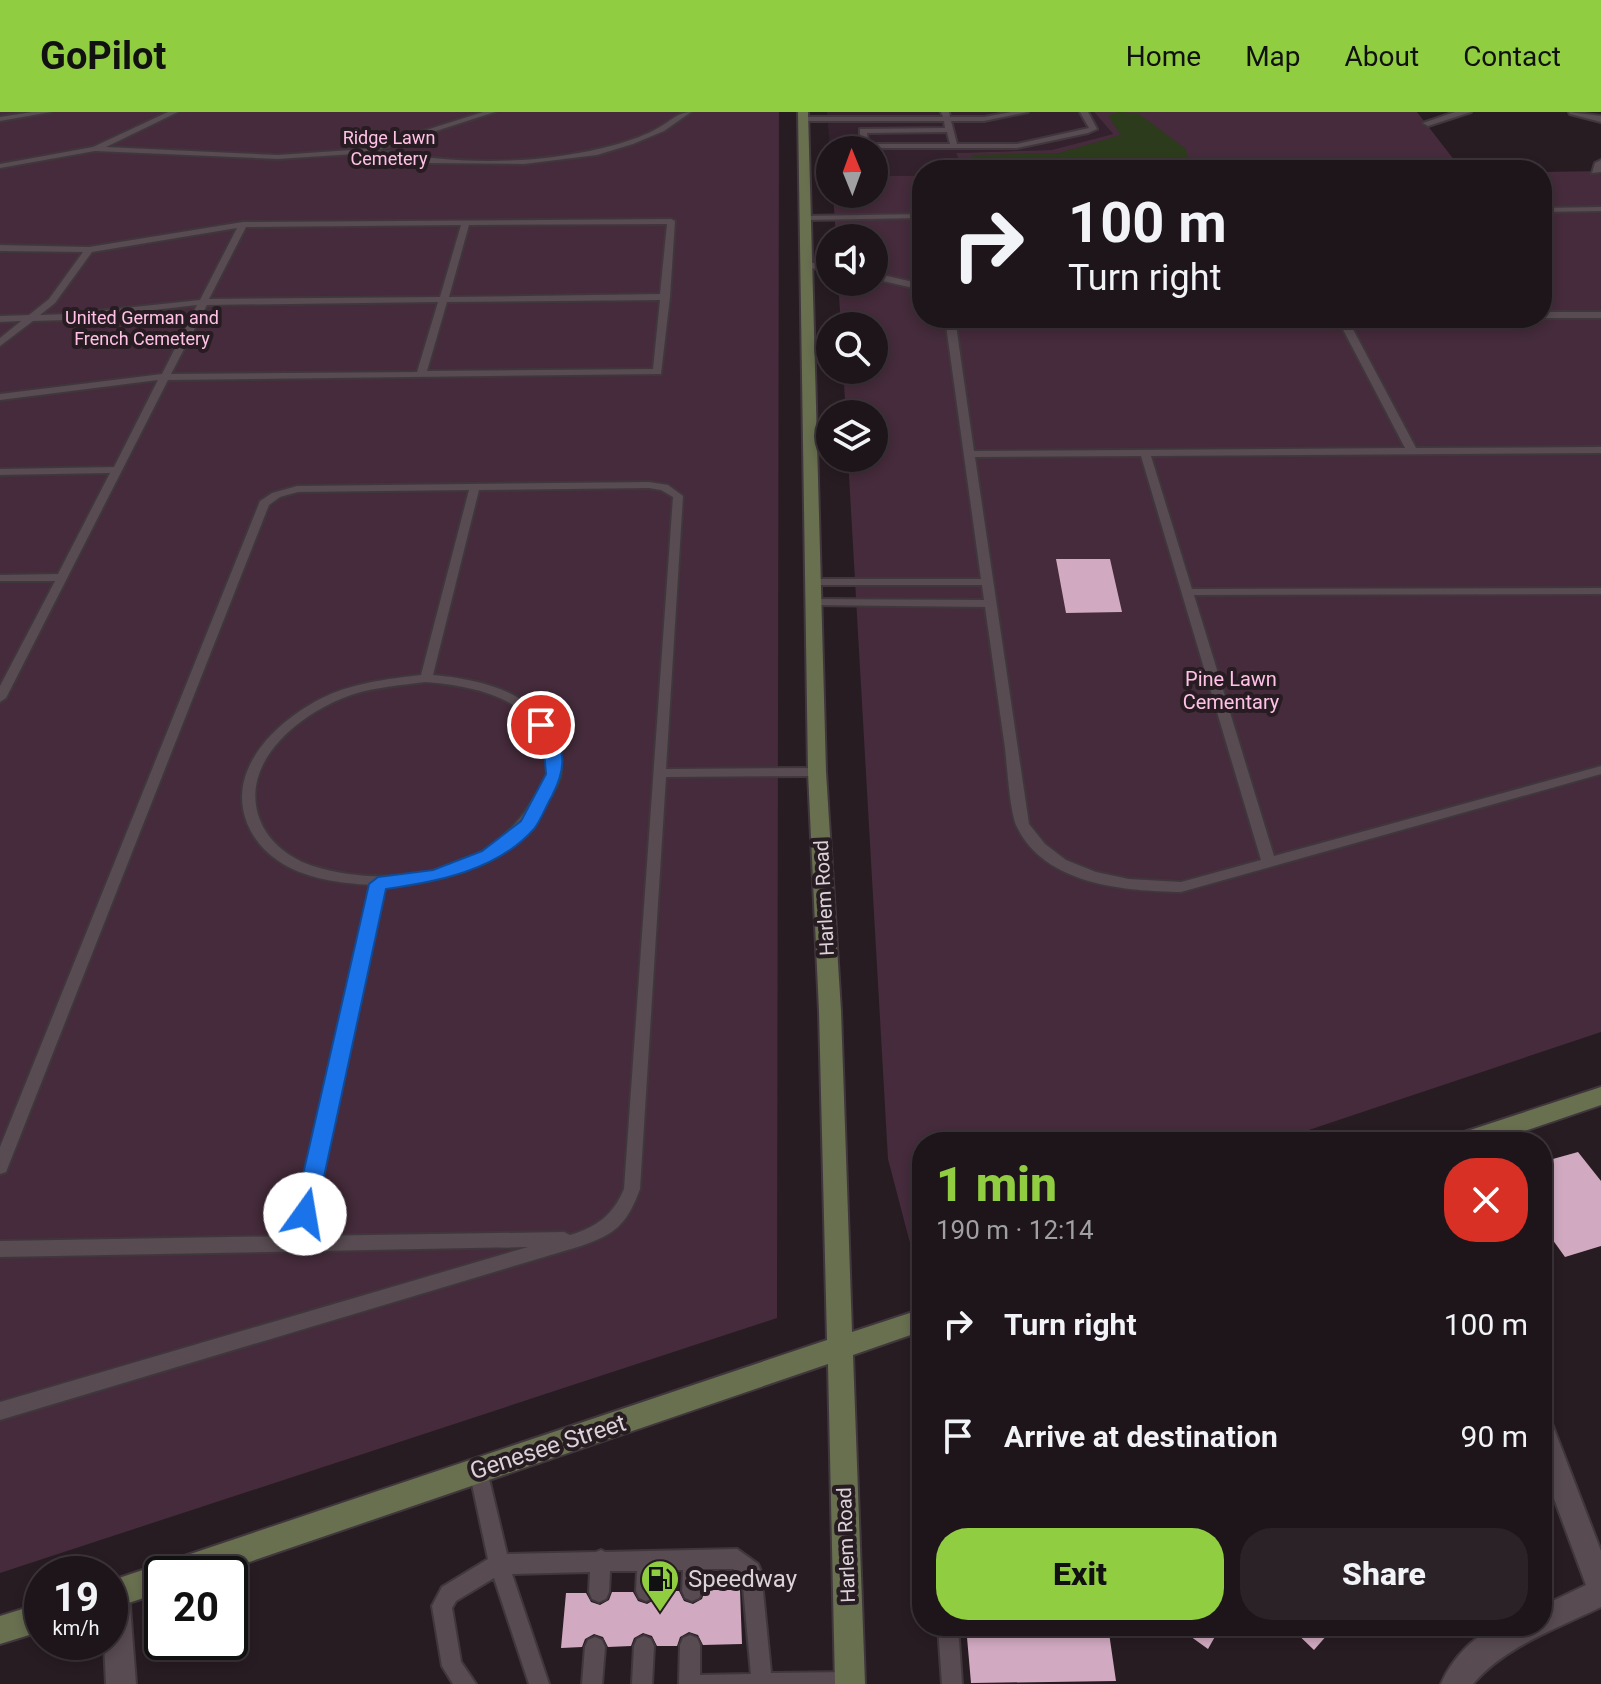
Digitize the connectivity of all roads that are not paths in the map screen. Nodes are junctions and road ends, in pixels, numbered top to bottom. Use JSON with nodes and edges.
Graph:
{"nodes":[{"id":1,"x":47,"y":112,"type":"edge"},
{"id":2,"x":174,"y":112,"type":"edge"},
{"id":3,"x":491,"y":112,"type":"edge"},
{"id":4,"x":687,"y":112,"type":"edge"},
{"id":5,"x":1024,"y":112,"type":"edge"},
{"id":6,"x":1084,"y":112,"type":"edge"},
{"id":7,"x":1466,"y":112,"type":"edge"},
{"id":8,"x":1575,"y":112,"type":"edge"},
{"id":9,"x":946,"y":115,"type":"edge"},
{"id":10,"x":990,"y":115,"type":"edge"},
{"id":11,"x":804,"y":116,"type":"edge"},
{"id":12,"x":0,"y":119,"type":"edge"},
{"id":13,"x":1601,"y":119,"type":"edge"},
{"id":14,"x":1428,"y":123,"type":"dead end"},
{"id":15,"x":950,"y":130,"type":"junction"},
{"id":16,"x":954,"y":146,"type":"junction"},
{"id":17,"x":95,"y":149,"type":"junction"},
{"id":18,"x":367,"y":150,"type":"junction"},
{"id":19,"x":0,"y":166,"type":"edge"},
{"id":20,"x":1601,"y":209,"type":"edge"},
{"id":21,"x":1552,"y":210,"type":"edge"},
{"id":22,"x":912,"y":216,"type":"edge"},
{"id":23,"x":805,"y":218,"type":"junction"},
{"id":24,"x":466,"y":222,"type":"junction"},
{"id":25,"x":243,"y":225,"type":"junction"},
{"id":26,"x":0,"y":248,"type":"edge"},
{"id":27,"x":89,"y":250,"type":"junction"},
{"id":28,"x":806,"y":266,"type":"junction"},
{"id":29,"x":816,"y":266,"type":"edge"},
{"id":30,"x":888,"y":279,"type":"edge"},
{"id":31,"x":912,"y":285,"type":"edge"},
{"id":32,"x":666,"y":297,"type":"junction"},
{"id":33,"x":444,"y":300,"type":"junction"},
{"id":34,"x":203,"y":302,"type":"junction"},
{"id":35,"x":1552,"y":315,"type":"edge"},
{"id":36,"x":1601,"y":315,"type":"edge"},
{"id":37,"x":0,"y":319,"type":"edge"},
{"id":38,"x":31,"y":320,"type":"junction"},
{"id":39,"x":951,"y":328,"type":"edge"},
{"id":40,"x":1347,"y":328,"type":"edge"},
{"id":41,"x":0,"y":343,"type":"edge"},
{"id":42,"x":421,"y":375,"type":"junction"},
{"id":43,"x":163,"y":377,"type":"junction"},
{"id":44,"x":0,"y":397,"type":"edge"},
{"id":45,"x":1601,"y":450,"type":"edge"},
{"id":46,"x":1412,"y":451,"type":"junction"},
{"id":47,"x":1145,"y":453,"type":"junction"},
{"id":48,"x":969,"y":454,"type":"junction"},
{"id":49,"x":118,"y":470,"type":"junction"},
{"id":50,"x":0,"y":472,"type":"edge"},
{"id":51,"x":475,"y":487,"type":"junction"},
{"id":52,"x":62,"y":577,"type":"junction"},
{"id":53,"x":0,"y":578,"type":"edge"},
{"id":54,"x":812,"y":582,"type":"junction"},
{"id":55,"x":988,"y":582,"type":"junction"},
{"id":56,"x":1601,"y":591,"type":"edge"},
{"id":57,"x":1187,"y":592,"type":"junction"},
{"id":58,"x":813,"y":602,"type":"junction"},
{"id":59,"x":991,"y":604,"type":"junction"},
{"id":60,"x":426,"y":678,"type":"junction"},
{"id":61,"x":0,"y":698,"type":"edge"},
{"id":62,"x":1601,"y":770,"type":"edge"},
{"id":63,"x":817,"y":772,"type":"junction"},
{"id":64,"x":659,"y":773,"type":"junction"},
{"id":65,"x":1269,"y":862,"type":"junction"},
{"id":66,"x":378,"y":884,"type":"junction"},
{"id":67,"x":1601,"y":1096,"type":"edge"},
{"id":68,"x":1493,"y":1132,"type":"edge"},
{"id":69,"x":0,"y":1167,"type":"edge"},
{"id":70,"x":581,"y":1239,"type":"junction"},
{"id":71,"x":298,"y":1244,"type":"junction"},
{"id":72,"x":0,"y":1249,"type":"edge"},
{"id":73,"x":912,"y":1323,"type":"edge"},
{"id":74,"x":841,"y":1348,"type":"junction"},
{"id":75,"x":0,"y":1411,"type":"edge"},
{"id":76,"x":1552,"y":1457,"type":"edge"},
{"id":77,"x":478,"y":1470,"type":"junction"},
{"id":78,"x":226,"y":1556,"type":"edge"},
{"id":79,"x":694,"y":1559,"type":"junction"},
{"id":80,"x":601,"y":1560,"type":"junction"},
{"id":81,"x":648,"y":1560,"type":"junction"},
{"id":82,"x":499,"y":1564,"type":"junction"},
{"id":83,"x":1601,"y":1590,"type":"edge"},
{"id":84,"x":646,"y":1591,"type":"dead end"},
{"id":85,"x":692,"y":1591,"type":"dead end"},
{"id":86,"x":599,"y":1592,"type":"dead end"},
{"id":87,"x":1552,"y":1616,"type":"edge"},
{"id":88,"x":24,"y":1623,"type":"edge"},
{"id":89,"x":0,"y":1630,"type":"edge"},
{"id":90,"x":949,"y":1636,"type":"edge"},
{"id":91,"x":1513,"y":1636,"type":"edge"},
{"id":92,"x":690,"y":1645,"type":"dead end"},
{"id":93,"x":644,"y":1646,"type":"dead end"},
{"id":94,"x":595,"y":1647,"type":"dead end"},
{"id":95,"x":119,"y":1660,"type":"edge"},
{"id":96,"x":850,"y":1683,"type":"edge"},
{"id":97,"x":121,"y":1684,"type":"edge"},
{"id":98,"x":466,"y":1684,"type":"edge"},
{"id":99,"x":539,"y":1684,"type":"edge"},
{"id":100,"x":592,"y":1684,"type":"edge"},
{"id":101,"x":642,"y":1684,"type":"edge"},
{"id":102,"x":689,"y":1684,"type":"edge"},
{"id":103,"x":702,"y":1684,"type":"edge"},
{"id":104,"x":762,"y":1684,"type":"edge"},
{"id":105,"x":952,"y":1684,"type":"edge"},
{"id":106,"x":1456,"y":1684,"type":"edge"}],
"edges":[{"from":1,"to":12,"type":"lane"},
{"from":2,"to":17,"type":"lane"},
{"from":3,"to":18,"type":"lane"},
{"from":4,"to":18,"type":"lane"},
{"from":5,"to":10,"type":"lane"},
{"from":6,"to":16,"type":"lane"},
{"from":7,"to":14,"type":"street"},
{"from":8,"to":13,"type":"street"},
{"from":9,"to":10,"type":"lane"},
{"from":9,"to":11,"type":"lane"},
{"from":9,"to":15,"type":"lane"},
{"from":11,"to":23,"type":"main road","name":"Harlem Road"},
{"from":15,"to":16,"type":"lane"},
{"from":15,"to":16,"type":"lane"},
{"from":17,"to":18,"type":"lane"},
{"from":17,"to":19,"type":"lane"},
{"from":20,"to":21,"type":"lane"},
{"from":22,"to":23,"type":"lane"},
{"from":23,"to":28,"type":"main road","name":"Harlem Road"},
{"from":24,"to":25,"type":"lane"},
{"from":24,"to":32,"type":"lane"},
{"from":24,"to":33,"type":"lane"},
{"from":25,"to":27,"type":"lane"},
{"from":25,"to":34,"type":"lane"},
{"from":26,"to":27,"type":"lane"},
{"from":27,"to":38,"type":"lane"},
{"from":28,"to":29,"type":"lane"},
{"from":28,"to":54,"type":"main road","name":"Harlem Road"},
{"from":30,"to":31,"type":"lane"},
{"from":32,"to":33,"type":"lane"},
{"from":32,"to":42,"type":"lane"},
{"from":33,"to":34,"type":"lane"},
{"from":33,"to":42,"type":"lane"},
{"from":34,"to":38,"type":"lane"},
{"from":34,"to":43,"type":"lane"},
{"from":35,"to":36,"type":"lane"},
{"from":37,"to":38,"type":"lane"},
{"from":38,"to":41,"type":"lane"},
{"from":39,"to":48,"type":"lane"},
{"from":40,"to":46,"type":"lane"},
{"from":42,"to":43,"type":"lane"},
{"from":43,"to":44,"type":"lane"},
{"from":43,"to":49,"type":"lane"},
{"from":45,"to":46,"type":"lane"},
{"from":46,"to":47,"type":"lane"},
{"from":47,"to":48,"type":"lane"},
{"from":47,"to":57,"type":"lane"},
{"from":48,"to":55,"type":"lane"},
{"from":49,"to":50,"type":"lane"},
{"from":49,"to":52,"type":"lane"},
{"from":51,"to":60,"type":"lane"},
{"from":51,"to":64,"type":"lane"},
{"from":51,"to":69,"type":"lane"},
{"from":52,"to":53,"type":"lane"},
{"from":52,"to":61,"type":"lane"},
{"from":54,"to":55,"type":"lane"},
{"from":54,"to":58,"type":"main road","name":"Harlem Road"},
{"from":55,"to":59,"type":"lane"},
{"from":56,"to":57,"type":"lane"},
{"from":57,"to":65,"type":"lane"},
{"from":58,"to":59,"type":"lane"},
{"from":58,"to":63,"type":"main road","name":"Harlem Road"},
{"from":59,"to":65,"type":"lane"},
{"from":60,"to":66,"type":"lane"},
{"from":60,"to":66,"type":"lane"},
{"from":62,"to":65,"type":"lane"},
{"from":63,"to":64,"type":"lane"},
{"from":63,"to":74,"type":"main road","name":"Harlem Road"},
{"from":64,"to":70,"type":"lane"},
{"from":66,"to":71,"type":"lane"},
{"from":67,"to":68,"type":"main road"},
{"from":70,"to":71,"type":"lane"},
{"from":70,"to":75,"type":"lane"},
{"from":71,"to":72,"type":"lane"},
{"from":73,"to":74,"type":"main road","name":"Genesee Street"},
{"from":74,"to":77,"type":"main road","name":"Genesee Street"},
{"from":74,"to":96,"type":"main road","name":"Harlem Road"},
{"from":76,"to":83,"type":"street"},
{"from":77,"to":78,"type":"main road","name":"Genesee Street"},
{"from":77,"to":82,"type":"lane"},
{"from":79,"to":81,"type":"lane"},
{"from":79,"to":85,"type":"lane"},
{"from":79,"to":104,"type":"lane"},
{"from":80,"to":81,"type":"lane"},
{"from":80,"to":82,"type":"lane"},
{"from":80,"to":86,"type":"lane"},
{"from":81,"to":84,"type":"lane"},
{"from":82,"to":98,"type":"lane"},
{"from":82,"to":99,"type":"lane"},
{"from":83,"to":87,"type":"street"},
{"from":88,"to":89,"type":"main road"},
{"from":90,"to":105,"type":"lane"},
{"from":91,"to":106,"type":"street"},
{"from":92,"to":102,"type":"lane"},
{"from":93,"to":101,"type":"lane"},
{"from":94,"to":100,"type":"lane"},
{"from":95,"to":97,"type":"street"},
{"from":96,"to":104,"type":"lane"},
{"from":103,"to":104,"type":"lane"}]}
